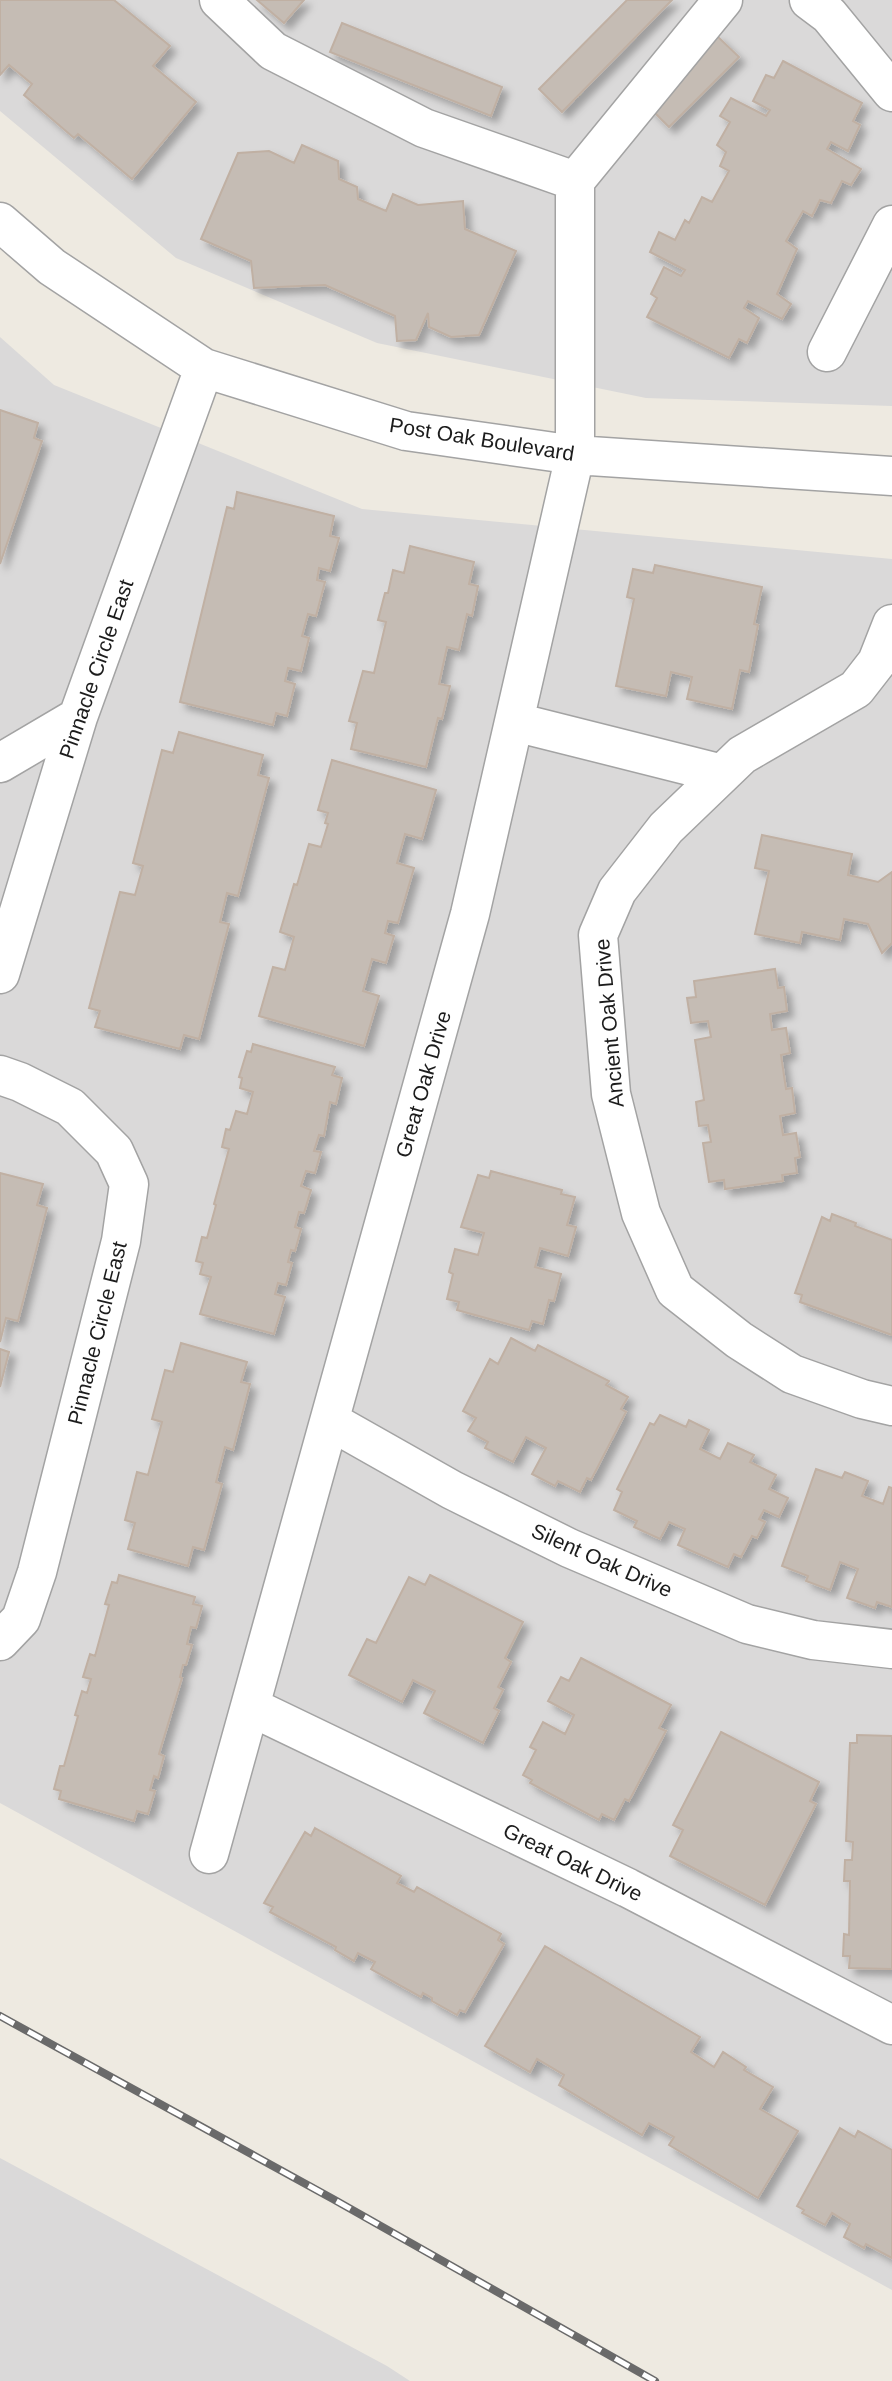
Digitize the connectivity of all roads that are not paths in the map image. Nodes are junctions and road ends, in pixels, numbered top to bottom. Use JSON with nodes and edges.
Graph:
{"nodes":[{"id":1,"x":219,"y":0,"type":"edge"},
{"id":2,"x":723,"y":0,"type":"edge"},
{"id":3,"x":809,"y":0,"type":"edge"},
{"id":4,"x":892,"y":92,"type":"edge"},
{"id":5,"x":575,"y":181,"type":"junction"},
{"id":6,"x":0,"y":222,"type":"edge"},
{"id":7,"x":892,"y":225,"type":"edge"},
{"id":8,"x":827,"y":352,"type":"dead end"},
{"id":9,"x":204,"y":368,"type":"junction"},
{"id":10,"x":575,"y":456,"type":"junction"},
{"id":11,"x":892,"y":476,"type":"edge"},
{"id":12,"x":892,"y":624,"type":"edge"},
{"id":13,"x":78,"y":717,"type":"junction"},
{"id":14,"x":515,"y":722,"type":"junction"},
{"id":15,"x":0,"y":763,"type":"edge"},
{"id":16,"x":722,"y":774,"type":"junction"},
{"id":17,"x":0,"y":974,"type":"edge"},
{"id":18,"x":0,"y":1076,"type":"edge"},
{"id":19,"x":892,"y":1406,"type":"edge"},
{"id":20,"x":330,"y":1421,"type":"junction"},
{"id":21,"x":0,"y":1641,"type":"edge"},
{"id":22,"x":892,"y":1649,"type":"edge"},
{"id":23,"x":251,"y":1707,"type":"junction"},
{"id":24,"x":209,"y":1854,"type":"dead end"},
{"id":25,"x":892,"y":2025,"type":"edge"}],
"edges":[{"from":1,"to":5,"type":"street"},
{"from":2,"to":5,"type":"street"},
{"from":3,"to":4,"type":"street"},
{"from":5,"to":10,"type":"street","name":"Great Oak Drive"},
{"from":6,"to":9,"type":"street","name":"Post Oak Boulevard"},
{"from":7,"to":8,"type":"street"},
{"from":9,"to":10,"type":"street","name":"Post Oak Boulevard"},
{"from":9,"to":13,"type":"street","name":"Pinnacle Circle East"},
{"from":10,"to":11,"type":"street","name":"Post Oak Boulevard"},
{"from":10,"to":14,"type":"street","name":"Great Oak Drive"},
{"from":12,"to":16,"type":"street","name":"Ancient Oak Drive"},
{"from":13,"to":15,"type":"street"},
{"from":13,"to":17,"type":"street","name":"Pinnacle Circle East"},
{"from":14,"to":16,"type":"street"},
{"from":14,"to":20,"type":"street","name":"Great Oak Drive"},
{"from":16,"to":19,"type":"street","name":"Ancient Oak Drive"},
{"from":18,"to":21,"type":"street","name":"Pinnacle Circle East"},
{"from":20,"to":22,"type":"street","name":"Silent Oak Drive"},
{"from":20,"to":23,"type":"street","name":"Great Oak Drive"},
{"from":23,"to":24,"type":"street","name":"Great Oak Drive"},
{"from":23,"to":25,"type":"street","name":"Great Oak Drive"}]}
